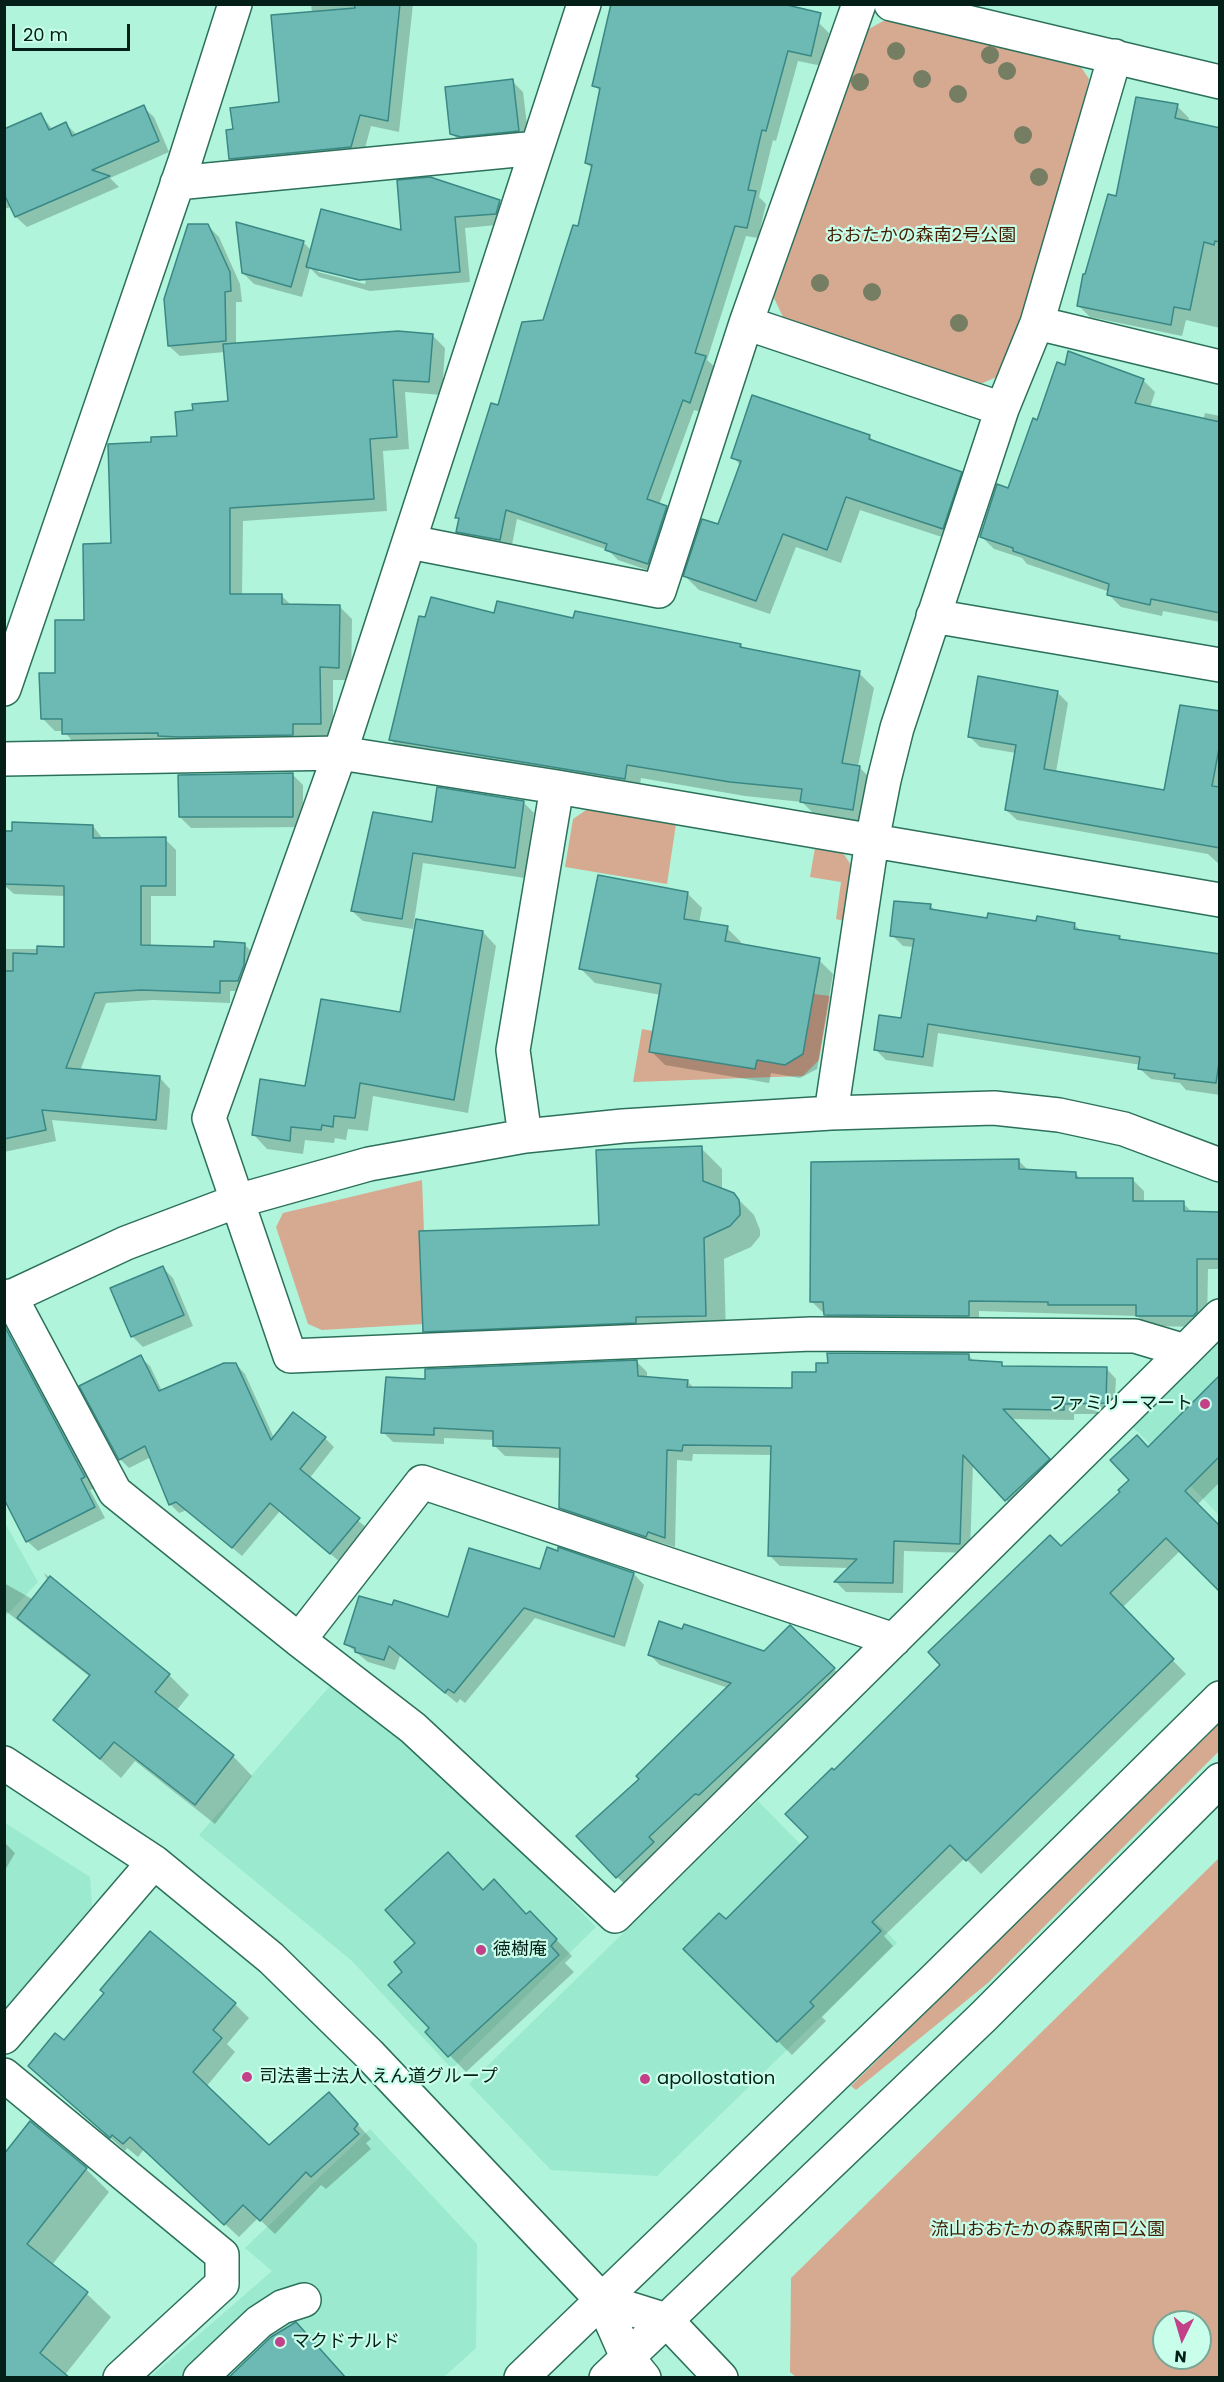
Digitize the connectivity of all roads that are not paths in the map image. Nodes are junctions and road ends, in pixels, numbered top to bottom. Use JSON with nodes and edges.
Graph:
{"nodes":[{"id":1,"x":235,"y":4,"type":"edge"},
{"id":2,"x":584,"y":4,"type":"edge"},
{"id":3,"x":859,"y":4,"type":"edge"},
{"id":4,"x":891,"y":4,"type":"edge"},
{"id":5,"x":1115,"y":56,"type":"junction"},
{"id":6,"x":1220,"y":82,"type":"edge"},
{"id":7,"x":537,"y":148,"type":"junction"},
{"id":8,"x":177,"y":183,"type":"junction"},
{"id":9,"x":747,"y":323,"type":"junction"},
{"id":10,"x":1037,"y":323,"type":"junction"},
{"id":11,"x":1220,"y":367,"type":"edge"},
{"id":12,"x":1002,"y":409,"type":"junction"},
{"id":13,"x":410,"y":542,"type":"junction"},
{"id":14,"x":933,"y":616,"type":"junction"},
{"id":15,"x":1220,"y":665,"type":"edge"},
{"id":16,"x":4,"y":689,"type":"edge"},
{"id":17,"x":340,"y":753,"type":"junction"},
{"id":18,"x":4,"y":759,"type":"edge"},
{"id":19,"x":558,"y":787,"type":"junction"},
{"id":20,"x":872,"y":841,"type":"junction"},
{"id":21,"x":1220,"y":900,"type":"edge"},
{"id":22,"x":831,"y":1113,"type":"junction"},
{"id":23,"x":525,"y":1136,"type":"junction"},
{"id":24,"x":1220,"y":1165,"type":"edge"},
{"id":25,"x":237,"y":1201,"type":"junction"},
{"id":26,"x":7,"y":1298,"type":"edge"},
{"id":27,"x":1220,"y":1316,"type":"edge"},
{"id":28,"x":1185,"y":1351,"type":"junction"},
{"id":29,"x":299,"y":1640,"type":"junction"},
{"id":30,"x":894,"y":1640,"type":"junction"},
{"id":31,"x":1220,"y":1698,"type":"edge"},
{"id":32,"x":4,"y":1763,"type":"edge"},
{"id":33,"x":1220,"y":1780,"type":"edge"},
{"id":34,"x":154,"y":1862,"type":"junction"},
{"id":35,"x":4,"y":2037,"type":"edge"},
{"id":36,"x":4,"y":2075,"type":"edge"},
{"id":37,"x":304,"y":2300,"type":"dead end"},
{"id":38,"x":602,"y":2300,"type":"junction"},
{"id":39,"x":666,"y":2320,"type":"junction"},
{"id":40,"x":626,"y":2371,"type":"edge"},
{"id":41,"x":120,"y":2378,"type":"edge"},
{"id":42,"x":200,"y":2378,"type":"edge"},
{"id":43,"x":521,"y":2378,"type":"edge"},
{"id":44,"x":722,"y":2378,"type":"edge"}],
"edges":[{"from":1,"to":8,"type":"street"},
{"from":2,"to":7,"type":"street"},
{"from":3,"to":9,"type":"street"},
{"from":4,"to":5,"type":"street"},
{"from":5,"to":6,"type":"street"},
{"from":5,"to":10,"type":"street"},
{"from":7,"to":8,"type":"street"},
{"from":7,"to":13,"type":"street"},
{"from":8,"to":16,"type":"street"},
{"from":9,"to":12,"type":"street"},
{"from":9,"to":13,"type":"street"},
{"from":10,"to":11,"type":"street"},
{"from":10,"to":12,"type":"street"},
{"from":12,"to":14,"type":"street"},
{"from":13,"to":17,"type":"street"},
{"from":14,"to":15,"type":"street"},
{"from":14,"to":20,"type":"street"},
{"from":17,"to":18,"type":"street"},
{"from":17,"to":19,"type":"street"},
{"from":17,"to":25,"type":"street"},
{"from":19,"to":20,"type":"street"},
{"from":19,"to":23,"type":"street"},
{"from":20,"to":21,"type":"street"},
{"from":20,"to":22,"type":"street"},
{"from":22,"to":23,"type":"street"},
{"from":22,"to":24,"type":"street"},
{"from":23,"to":25,"type":"street"},
{"from":25,"to":26,"type":"street"},
{"from":25,"to":28,"type":"street"},
{"from":26,"to":29,"type":"street"},
{"from":27,"to":28,"type":"street"},
{"from":28,"to":30,"type":"street"},
{"from":29,"to":30,"type":"street"},
{"from":29,"to":30,"type":"street"},
{"from":31,"to":38,"type":"street"},
{"from":32,"to":34,"type":"street"},
{"from":33,"to":39,"type":"street"},
{"from":34,"to":35,"type":"street"},
{"from":34,"to":38,"type":"street"},
{"from":36,"to":41,"type":"street"},
{"from":37,"to":42,"type":"street"},
{"from":38,"to":39,"type":"street"},
{"from":38,"to":40,"type":"street"},
{"from":38,"to":43,"type":"street"},
{"from":39,"to":40,"type":"street"},
{"from":39,"to":44,"type":"street"}]}
